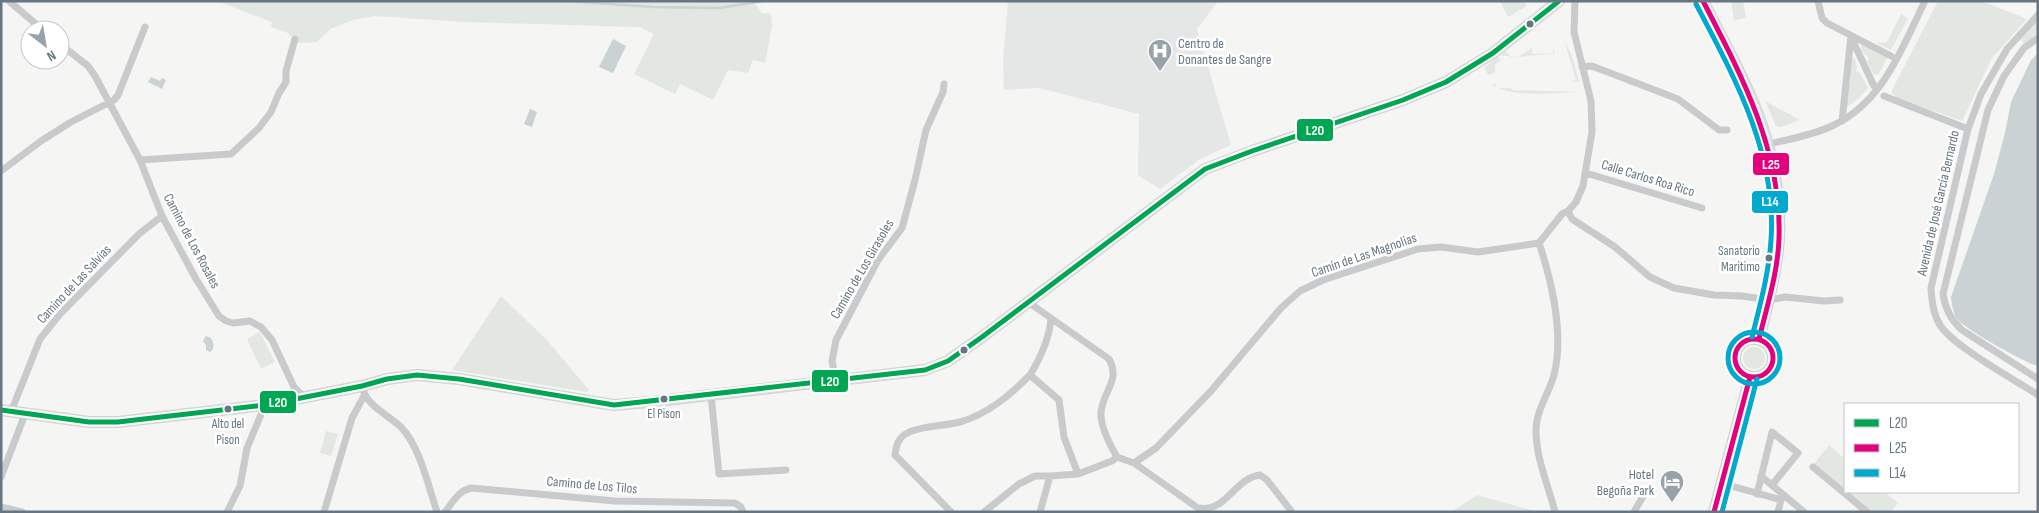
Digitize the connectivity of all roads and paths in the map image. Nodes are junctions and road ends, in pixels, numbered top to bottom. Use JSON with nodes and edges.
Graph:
{"nodes":[{"id":1,"x":9,"y":1,"type":"edge"},
{"id":2,"x":1560,"y":1,"type":"edge"},
{"id":3,"x":1575,"y":1,"type":"edge"},
{"id":4,"x":1703,"y":1,"type":"edge"},
{"id":5,"x":1925,"y":1,"type":"edge"},
{"id":6,"x":1818,"y":3,"type":"edge"},
{"id":7,"x":2038,"y":15,"type":"edge"},
{"id":8,"x":31,"y":20,"type":"edge"},
{"id":9,"x":145,"y":27,"type":"dead end"},
{"id":10,"x":1851,"y":36,"type":"junction"},
{"id":11,"x":2038,"y":38,"type":"edge"},
{"id":12,"x":295,"y":39,"type":"dead end"},
{"id":13,"x":70,"y":52,"type":"edge"},
{"id":14,"x":1891,"y":56,"type":"dead end"},
{"id":15,"x":1582,"y":68,"type":"junction"},
{"id":16,"x":944,"y":84,"type":"dead end"},
{"id":17,"x":1874,"y":86,"type":"dead end"},
{"id":18,"x":1884,"y":96,"type":"dead end"},
{"id":19,"x":108,"y":102,"type":"junction"},
{"id":20,"x":1842,"y":121,"type":"junction"},
{"id":21,"x":1968,"y":129,"type":"junction"},
{"id":22,"x":1727,"y":130,"type":"dead end"},
{"id":23,"x":1769,"y":144,"type":"junction"},
{"id":24,"x":140,"y":160,"type":"junction"},
{"id":25,"x":1,"y":172,"type":"edge"},
{"id":26,"x":1586,"y":173,"type":"junction"},
{"id":27,"x":1702,"y":208,"type":"dead end"},
{"id":28,"x":1568,"y":211,"type":"junction"},
{"id":29,"x":162,"y":216,"type":"junction"},
{"id":30,"x":1539,"y":243,"type":"junction"},
{"id":31,"x":1769,"y":300,"type":"junction"},
{"id":32,"x":1840,"y":300,"type":"dead end"},
{"id":33,"x":1028,"y":302,"type":"junction"},
{"id":34,"x":1051,"y":319,"type":"junction"},
{"id":35,"x":1760,"y":340,"type":"junction"},
{"id":36,"x":1030,"y":375,"type":"junction"},
{"id":37,"x":1750,"y":377,"type":"junction"},
{"id":38,"x":2038,"y":379,"type":"edge"},
{"id":39,"x":836,"y":381,"type":"junction"},
{"id":40,"x":363,"y":391,"type":"junction"},
{"id":41,"x":711,"y":395,"type":"junction"},
{"id":42,"x":2038,"y":395,"type":"edge"},
{"id":43,"x":304,"y":397,"type":"junction"},
{"id":44,"x":265,"y":405,"type":"junction"},
{"id":45,"x":6,"y":411,"type":"edge"},
{"id":46,"x":25,"y":414,"type":"junction"},
{"id":47,"x":1117,"y":457,"type":"junction"},
{"id":48,"x":1134,"y":462,"type":"junction"},
{"id":49,"x":1813,"y":467,"type":"dead end"},
{"id":50,"x":786,"y":470,"type":"dead end"},
{"id":51,"x":1078,"y":474,"type":"junction"},
{"id":52,"x":1050,"y":476,"type":"junction"},
{"id":53,"x":1761,"y":476,"type":"junction"},
{"id":54,"x":1,"y":477,"type":"edge"},
{"id":55,"x":1728,"y":485,"type":"dead end"},
{"id":56,"x":1772,"y":485,"type":"junction"},
{"id":57,"x":1645,"y":493,"type":"dead end"},
{"id":58,"x":1844,"y":493,"type":"edge"},
{"id":59,"x":1844,"y":493,"type":"edge"},
{"id":60,"x":1757,"y":494,"type":"junction"},
{"id":61,"x":1782,"y":497,"type":"junction"},
{"id":62,"x":1,"y":507,"type":"edge"},
{"id":63,"x":1199,"y":510,"type":"edge"},
{"id":64,"x":1216,"y":510,"type":"edge"},
{"id":65,"x":22,"y":512,"type":"edge"},
{"id":66,"x":227,"y":512,"type":"edge"},
{"id":67,"x":324,"y":512,"type":"edge"},
{"id":68,"x":437,"y":512,"type":"edge"},
{"id":69,"x":445,"y":512,"type":"edge"},
{"id":70,"x":743,"y":512,"type":"edge"},
{"id":71,"x":951,"y":512,"type":"edge"},
{"id":72,"x":984,"y":512,"type":"edge"},
{"id":73,"x":1040,"y":512,"type":"edge"},
{"id":74,"x":1292,"y":512,"type":"edge"},
{"id":75,"x":1555,"y":512,"type":"edge"},
{"id":76,"x":1634,"y":512,"type":"edge"},
{"id":77,"x":1714,"y":512,"type":"edge"},
{"id":78,"x":1778,"y":512,"type":"edge"},
{"id":79,"x":1804,"y":512,"type":"edge"},
{"id":80,"x":1867,"y":512,"type":"edge"}],
"edges":[{"from":1,"to":8,"type":"street"},
{"from":2,"to":33,"type":"street"},
{"from":3,"to":15,"type":"street"},
{"from":4,"to":23,"type":"street"},
{"from":5,"to":20,"type":"street"},
{"from":6,"to":10,"type":"street"},
{"from":7,"to":21,"type":"street","name":"Avenida de José García Bernardo"},
{"from":9,"to":19,"type":"street"},
{"from":10,"to":14,"type":"street"},
{"from":10,"to":17,"type":"street"},
{"from":10,"to":20,"type":"street"},
{"from":11,"to":38,"type":"street"},
{"from":12,"to":24,"type":"street"},
{"from":13,"to":19,"type":"street","name":"Camino de Los Rosales"},
{"from":15,"to":22,"type":"street"},
{"from":15,"to":26,"type":"street"},
{"from":16,"to":39,"type":"street","name":"Camino de Los Girasoles"},
{"from":18,"to":21,"type":"street"},
{"from":19,"to":24,"type":"street","name":"Camino de Los Rosales"},
{"from":19,"to":25,"type":"street"},
{"from":20,"to":23,"type":"street"},
{"from":21,"to":42,"type":"street","name":"Avenida de José García Bernardo"},
{"from":23,"to":31,"type":"street"},
{"from":24,"to":29,"type":"street","name":"Camino de Los Rosales"},
{"from":26,"to":27,"type":"street","name":"Calle Carlos Roa Rico"},
{"from":26,"to":28,"type":"street"},
{"from":28,"to":30,"type":"street"},
{"from":28,"to":31,"type":"street"},
{"from":29,"to":43,"type":"street","name":"Camino de Los Rosales"},
{"from":29,"to":45,"type":"street","name":"Camino de Las Salvias"},
{"from":30,"to":48,"type":"street","name":"Camín de Las Magnolias"},
{"from":30,"to":75,"type":"street"},
{"from":31,"to":32,"type":"street"},
{"from":31,"to":35,"type":"street"},
{"from":33,"to":34,"type":"street"},
{"from":33,"to":39,"type":"street"},
{"from":34,"to":36,"type":"street"},
{"from":34,"to":47,"type":"street"},
{"from":35,"to":37,"type":"street"},
{"from":35,"to":37,"type":"street"},
{"from":36,"to":51,"type":"street"},
{"from":36,"to":71,"type":"street"},
{"from":37,"to":77,"type":"street"},
{"from":39,"to":41,"type":"street"},
{"from":40,"to":41,"type":"street"},
{"from":40,"to":43,"type":"street"},
{"from":40,"to":67,"type":"street"},
{"from":40,"to":68,"type":"street"},
{"from":41,"to":50,"type":"street"},
{"from":43,"to":44,"type":"street"},
{"from":44,"to":46,"type":"street"},
{"from":44,"to":66,"type":"street"},
{"from":45,"to":46,"type":"street"},
{"from":46,"to":54,"type":"street"},
{"from":47,"to":48,"type":"street"},
{"from":47,"to":51,"type":"street"},
{"from":48,"to":63,"type":"street"},
{"from":49,"to":58,"type":"street"},
{"from":51,"to":52,"type":"street"},
{"from":52,"to":72,"type":"street"},
{"from":52,"to":73,"type":"street"},
{"from":53,"to":56,"type":"street"},
{"from":53,"to":56,"type":"street"},
{"from":53,"to":60,"type":"street"},
{"from":55,"to":60,"type":"street"},
{"from":56,"to":61,"type":"street"},
{"from":57,"to":76,"type":"street"},
{"from":59,"to":80,"type":"street"},
{"from":60,"to":61,"type":"street"},
{"from":61,"to":78,"type":"street"},
{"from":61,"to":79,"type":"street"},
{"from":62,"to":65,"type":"street"},
{"from":63,"to":64,"type":"street"},
{"from":64,"to":74,"type":"street"},
{"from":69,"to":70,"type":"street","name":"Camino de Los Tilos"}]}
